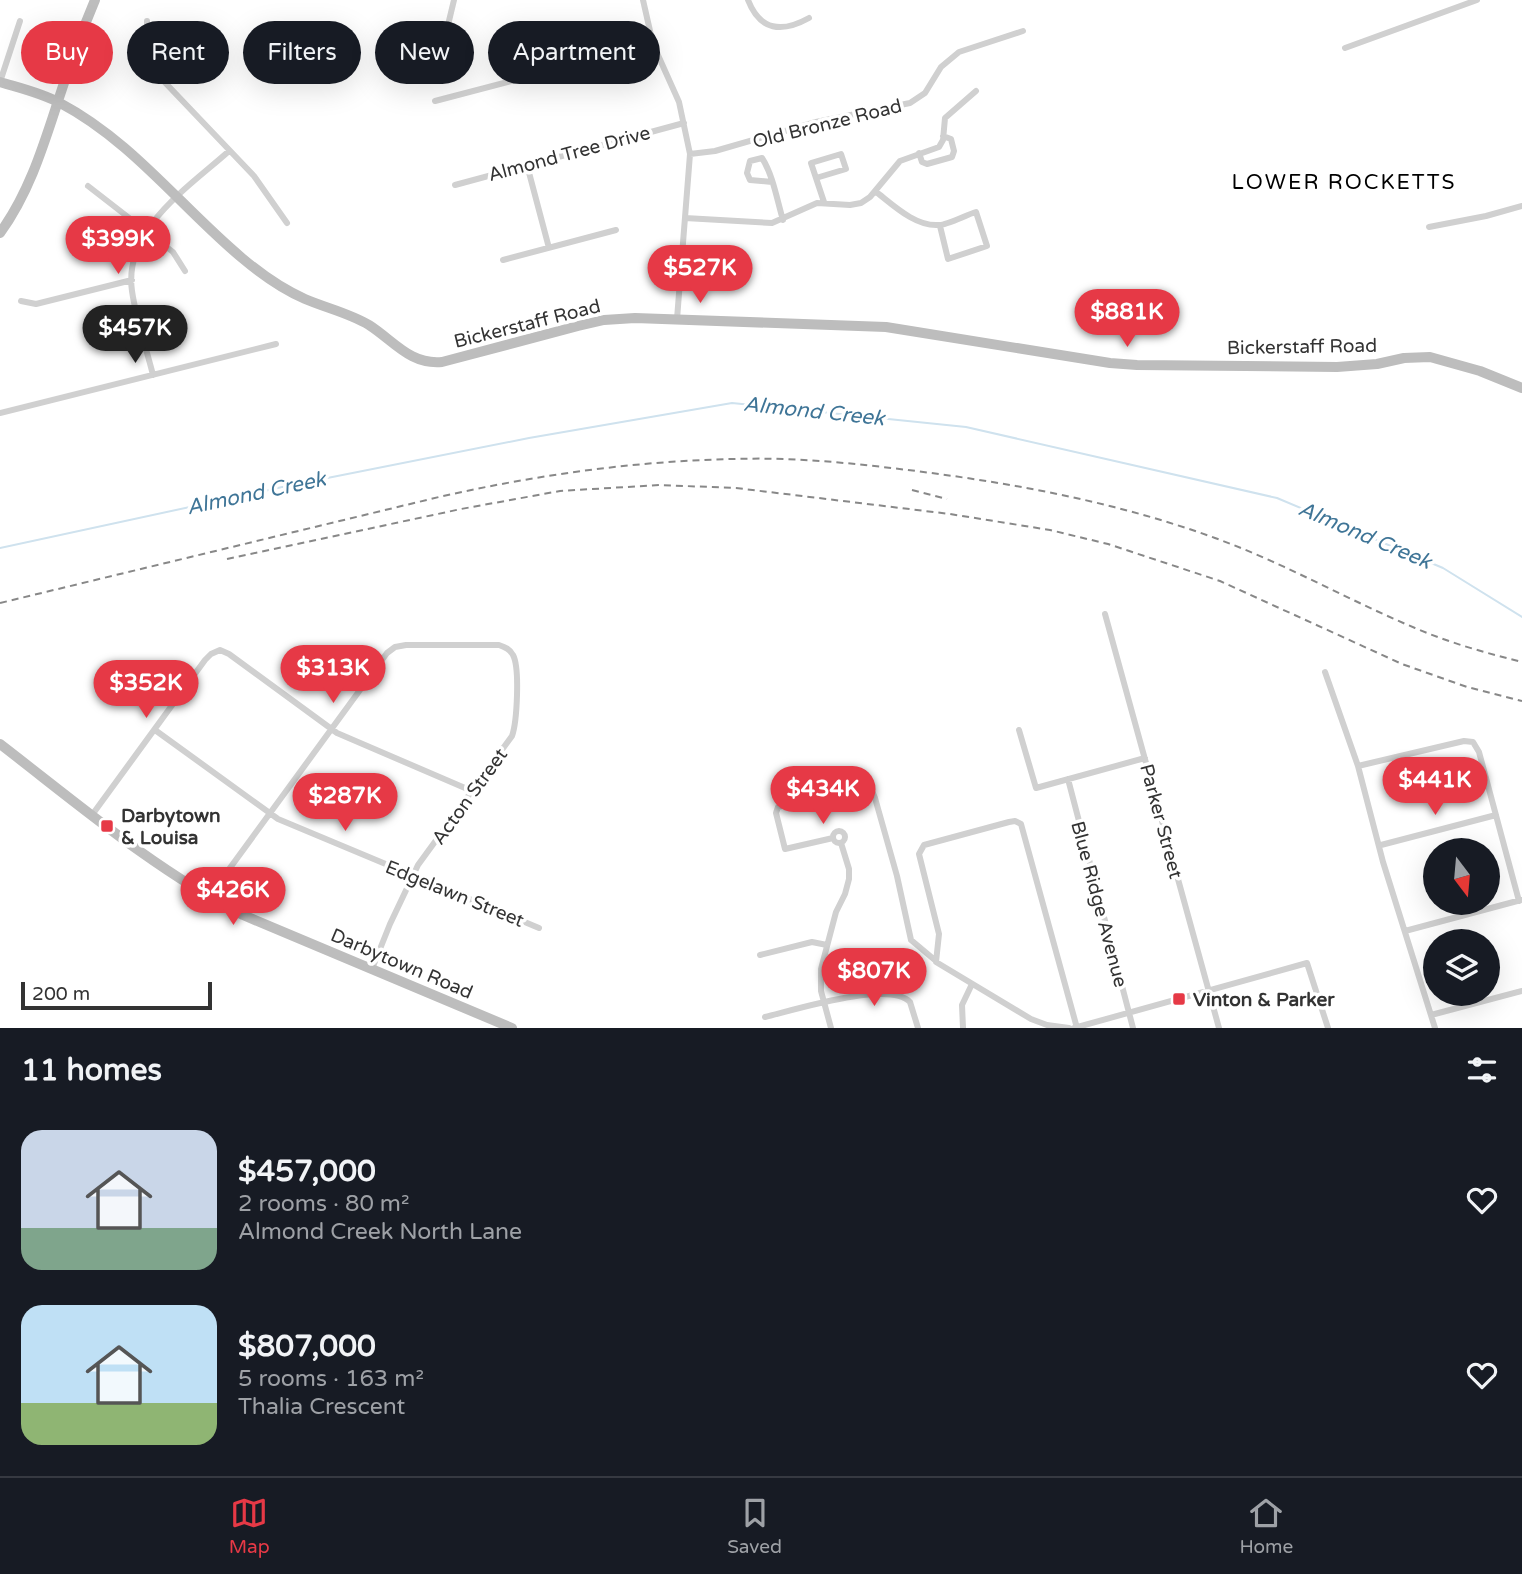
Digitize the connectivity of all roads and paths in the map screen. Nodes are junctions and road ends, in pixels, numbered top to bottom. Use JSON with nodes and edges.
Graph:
{"nodes":[{"id":1,"x":95,"y":0,"type":"edge"},
{"id":2,"x":454,"y":0,"type":"edge"},
{"id":3,"x":643,"y":0,"type":"edge"},
{"id":4,"x":748,"y":0,"type":"edge"},
{"id":5,"x":1477,"y":0,"type":"edge"},
{"id":6,"x":809,"y":18,"type":"dead end"},
{"id":7,"x":449,"y":21,"type":"edge"},
{"id":8,"x":648,"y":21,"type":"edge"},
{"id":9,"x":20,"y":22,"type":"dead end"},
{"id":10,"x":1023,"y":31,"type":"dead end"},
{"id":11,"x":1345,"y":48,"type":"dead end"},
{"id":12,"x":660,"y":59,"type":"edge"},
{"id":13,"x":0,"y":82,"type":"edge"},
{"id":14,"x":166,"y":84,"type":"edge"},
{"id":15,"x":500,"y":84,"type":"edge"},
{"id":16,"x":975,"y":91,"type":"dead end"},
{"id":17,"x":435,"y":101,"type":"dead end"},
{"id":18,"x":58,"y":102,"type":"junction"},
{"id":19,"x":684,"y":123,"type":"junction"},
{"id":20,"x":943,"y":136,"type":"junction"},
{"id":21,"x":229,"y":151,"type":"junction"},
{"id":22,"x":919,"y":153,"type":"junction"},
{"id":23,"x":690,"y":154,"type":"junction"},
{"id":24,"x":527,"y":165,"type":"junction"},
{"id":25,"x":816,"y":178,"type":"junction"},
{"id":26,"x":772,"y":182,"type":"junction"},
{"id":27,"x":455,"y":184,"type":"dead end"},
{"id":28,"x":88,"y":186,"type":"dead end"},
{"id":29,"x":875,"y":191,"type":"junction"},
{"id":30,"x":178,"y":197,"type":"junction"},
{"id":31,"x":824,"y":202,"type":"junction"},
{"id":32,"x":1522,"y":206,"type":"edge"},
{"id":33,"x":685,"y":218,"type":"junction"},
{"id":34,"x":783,"y":220,"type":"junction"},
{"id":35,"x":287,"y":223,"type":"dead end"},
{"id":36,"x":940,"y":226,"type":"junction"},
{"id":37,"x":1429,"y":227,"type":"dead end"},
{"id":38,"x":616,"y":230,"type":"dead end"},
{"id":39,"x":147,"y":232,"type":"junction"},
{"id":40,"x":0,"y":233,"type":"edge"},
{"id":41,"x":548,"y":248,"type":"junction"},
{"id":42,"x":503,"y":260,"type":"dead end"},
{"id":43,"x":185,"y":271,"type":"dead end"},
{"id":44,"x":132,"y":280,"type":"junction"},
{"id":45,"x":21,"y":301,"type":"dead end"},
{"id":46,"x":677,"y":319,"type":"junction"},
{"id":47,"x":276,"y":344,"type":"dead end"},
{"id":48,"x":153,"y":375,"type":"junction"},
{"id":49,"x":1522,"y":388,"type":"edge"},
{"id":50,"x":0,"y":413,"type":"edge"},
{"id":51,"x":1105,"y":614,"type":"dead end"},
{"id":52,"x":1325,"y":672,"type":"dead end"},
{"id":53,"x":332,"y":729,"type":"junction"},
{"id":54,"x":155,"y":730,"type":"junction"},
{"id":55,"x":1019,"y":730,"type":"dead end"},
{"id":56,"x":0,"y":744,"type":"edge"},
{"id":57,"x":1145,"y":758,"type":"junction"},
{"id":58,"x":1358,"y":766,"type":"junction"},
{"id":59,"x":1068,"y":779,"type":"junction"},
{"id":60,"x":472,"y":791,"type":"junction"},
{"id":61,"x":269,"y":814,"type":"junction"},
{"id":62,"x":92,"y":815,"type":"junction"},
{"id":63,"x":1496,"y":815,"type":"junction"},
{"id":64,"x":832,"y":838,"type":"junction"},
{"id":65,"x":841,"y":843,"type":"junction"},
{"id":66,"x":1381,"y":845,"type":"junction"},
{"id":67,"x":413,"y":876,"type":"junction"},
{"id":68,"x":208,"y":898,"type":"junction"},
{"id":69,"x":1520,"y":900,"type":"edge"},
{"id":70,"x":539,"y":928,"type":"dead end"},
{"id":71,"x":1405,"y":931,"type":"junction"},
{"id":72,"x":827,"y":945,"type":"junction"},
{"id":73,"x":760,"y":955,"type":"dead end"},
{"id":74,"x":936,"y":961,"type":"junction"},
{"id":75,"x":372,"y":969,"type":"junction"},
{"id":76,"x":972,"y":984,"type":"junction"},
{"id":77,"x":1209,"y":991,"type":"junction"},
{"id":78,"x":1522,"y":991,"type":"edge"},
{"id":79,"x":824,"y":1002,"type":"junction"},
{"id":80,"x":1129,"y":1013,"type":"junction"},
{"id":81,"x":1431,"y":1015,"type":"junction"},
{"id":82,"x":765,"y":1017,"type":"dead end"},
{"id":83,"x":512,"y":1028,"type":"edge"},
{"id":84,"x":831,"y":1028,"type":"edge"},
{"id":85,"x":918,"y":1028,"type":"edge"},
{"id":86,"x":963,"y":1028,"type":"edge"},
{"id":87,"x":1073,"y":1028,"type":"edge"},
{"id":88,"x":1133,"y":1028,"type":"edge"},
{"id":89,"x":1219,"y":1028,"type":"edge"},
{"id":90,"x":1328,"y":1028,"type":"edge"},
{"id":91,"x":1435,"y":1028,"type":"edge"}],
"edges":[{"from":1,"to":18,"type":"street"},
{"from":2,"to":7,"type":"street"},
{"from":3,"to":8,"type":"street"},
{"from":4,"to":6,"type":"street"},
{"from":5,"to":11,"type":"street"},
{"from":9,"to":13,"type":"street"},
{"from":10,"to":23,"type":"street","name":"Old Bronze Road"},
{"from":12,"to":19,"type":"street"},
{"from":13,"to":18,"type":"street","name":"Bickerstaff Road"},
{"from":14,"to":21,"type":"street"},
{"from":15,"to":17,"type":"street"},
{"from":16,"to":20,"type":"street"},
{"from":18,"to":30,"type":"street","name":"Bickerstaff Road"},
{"from":18,"to":40,"type":"street"},
{"from":19,"to":23,"type":"street"},
{"from":19,"to":24,"type":"street","name":"Almond Tree Drive"},
{"from":20,"to":22,"type":"street"},
{"from":20,"to":22,"type":"street"},
{"from":21,"to":30,"type":"street"},
{"from":21,"to":35,"type":"street"},
{"from":22,"to":29,"type":"street"},
{"from":23,"to":33,"type":"street"},
{"from":24,"to":27,"type":"street","name":"Almond Tree Drive"},
{"from":24,"to":41,"type":"street"},
{"from":25,"to":25,"type":"street"},
{"from":25,"to":31,"type":"street"},
{"from":26,"to":26,"type":"street"},
{"from":26,"to":34,"type":"street"},
{"from":28,"to":39,"type":"street"},
{"from":29,"to":31,"type":"street"},
{"from":29,"to":36,"type":"street"},
{"from":30,"to":39,"type":"street"},
{"from":30,"to":46,"type":"street","name":"Bickerstaff Road"},
{"from":31,"to":34,"type":"street"},
{"from":32,"to":37,"type":"street"},
{"from":33,"to":34,"type":"street"},
{"from":33,"to":46,"type":"street"},
{"from":36,"to":36,"type":"street"},
{"from":38,"to":41,"type":"street"},
{"from":39,"to":43,"type":"street"},
{"from":39,"to":44,"type":"street"},
{"from":41,"to":42,"type":"street"},
{"from":44,"to":45,"type":"street"},
{"from":44,"to":48,"type":"street"},
{"from":46,"to":49,"type":"street","name":"Bickerstaff Road"},
{"from":47,"to":48,"type":"street"},
{"from":48,"to":50,"type":"street"},
{"from":51,"to":57,"type":"street","name":"Parker Street"},
{"from":52,"to":58,"type":"street"},
{"from":53,"to":54,"type":"street"},
{"from":53,"to":60,"type":"street"},
{"from":53,"to":60,"type":"street","name":"Acton Street"},
{"from":53,"to":61,"type":"street"},
{"from":54,"to":61,"type":"street","name":"Edgelawn Street"},
{"from":54,"to":62,"type":"street"},
{"from":55,"to":59,"type":"street"},
{"from":56,"to":62,"type":"street","name":"Darbytown Road"},
{"from":57,"to":59,"type":"street"},
{"from":57,"to":77,"type":"street","name":"Parker Street"},
{"from":58,"to":63,"type":"street"},
{"from":58,"to":66,"type":"street"},
{"from":59,"to":80,"type":"street","name":"Blue Ridge Avenue"},
{"from":60,"to":67,"type":"street","name":"Acton Street"},
{"from":61,"to":67,"type":"street","name":"Edgelawn Street"},
{"from":61,"to":68,"type":"street"},
{"from":62,"to":68,"type":"street","name":"Darbytown Road"},
{"from":63,"to":66,"type":"street"},
{"from":63,"to":69,"type":"street"},
{"from":64,"to":65,"type":"street"},
{"from":64,"to":65,"type":"street"},
{"from":64,"to":74,"type":"street"},
{"from":65,"to":72,"type":"street"},
{"from":66,"to":71,"type":"street"},
{"from":67,"to":70,"type":"street","name":"Edgelawn Street"},
{"from":67,"to":75,"type":"street","name":"Acton Street"},
{"from":68,"to":75,"type":"street","name":"Darbytown Road"},
{"from":69,"to":71,"type":"street"},
{"from":71,"to":81,"type":"street"},
{"from":72,"to":73,"type":"street"},
{"from":72,"to":79,"type":"street"},
{"from":74,"to":76,"type":"street"},
{"from":74,"to":87,"type":"street"},
{"from":75,"to":83,"type":"street","name":"Darbytown Road"},
{"from":76,"to":86,"type":"street"},
{"from":76,"to":87,"type":"street"},
{"from":77,"to":80,"type":"street"},
{"from":77,"to":89,"type":"street","name":"Parker Street"},
{"from":77,"to":90,"type":"street"},
{"from":78,"to":81,"type":"street"},
{"from":79,"to":82,"type":"street"},
{"from":79,"to":84,"type":"street"},
{"from":79,"to":85,"type":"street"},
{"from":80,"to":87,"type":"street"},
{"from":80,"to":88,"type":"street","name":"Blue Ridge Avenue"},
{"from":81,"to":91,"type":"street"}]}
